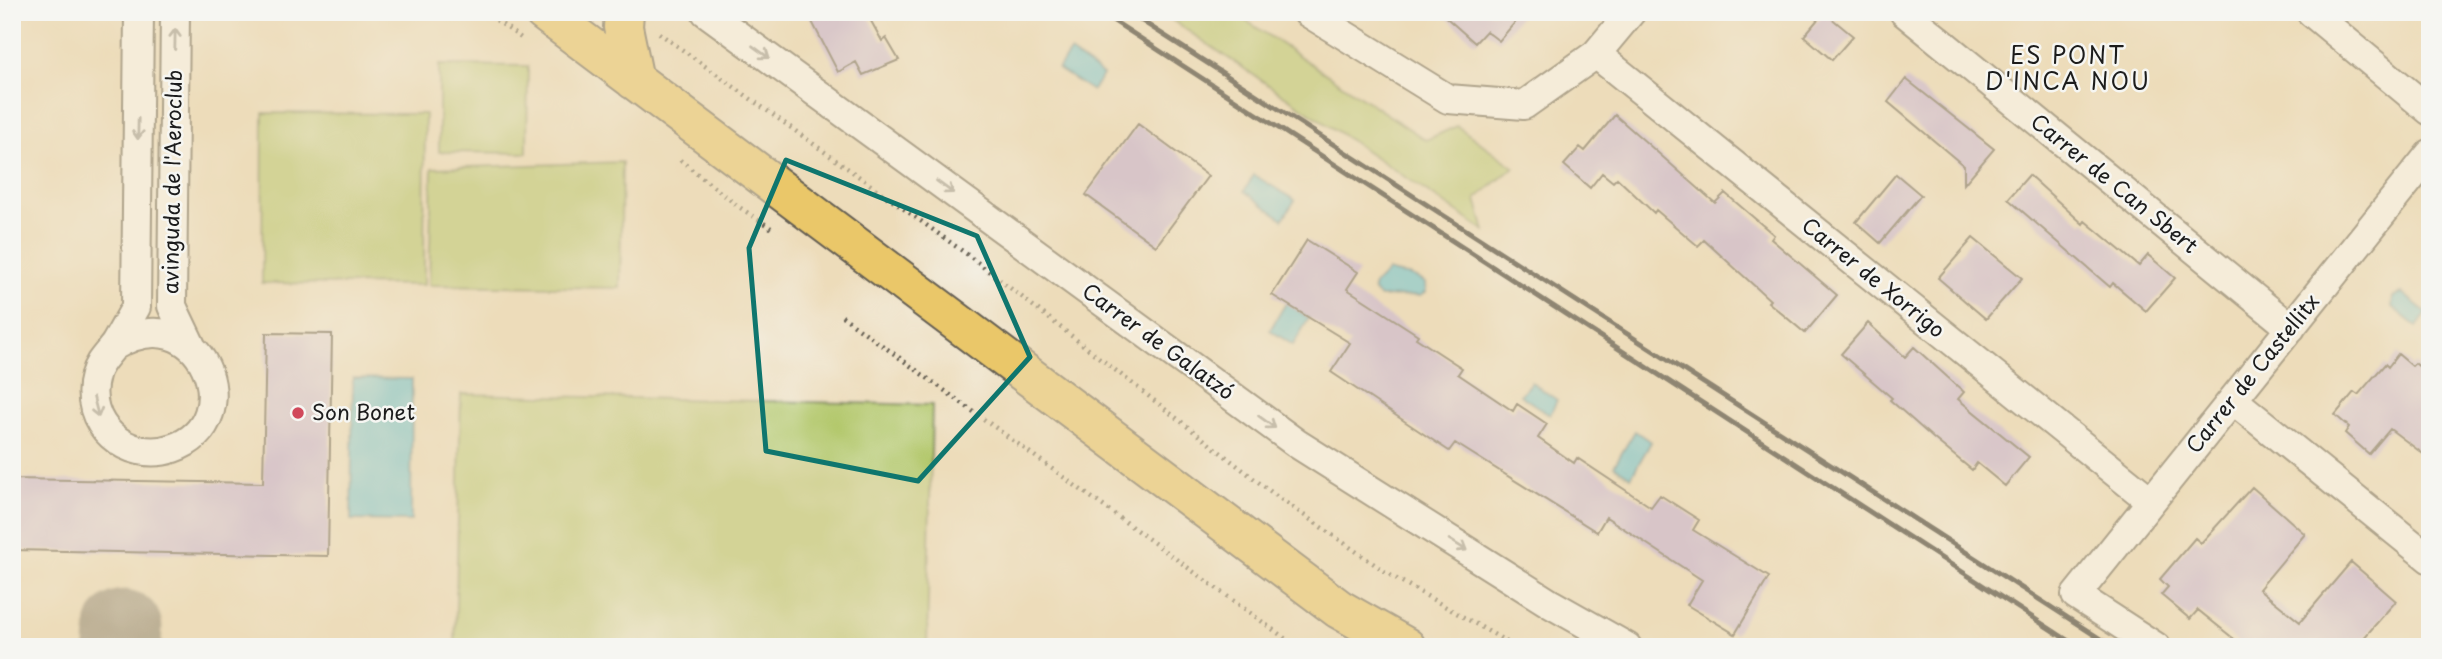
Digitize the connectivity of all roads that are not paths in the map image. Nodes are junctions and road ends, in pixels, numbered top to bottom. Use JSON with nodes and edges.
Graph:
{"nodes":[{"id":1,"x":139,"y":12,"type":"edge"},
{"id":2,"x":175,"y":12,"type":"edge"},
{"id":3,"x":624,"y":12,"type":"edge"},
{"id":4,"x":706,"y":12,"type":"edge"},
{"id":5,"x":1307,"y":12,"type":"edge"},
{"id":6,"x":1904,"y":12,"type":"edge"},
{"id":7,"x":2311,"y":12,"type":"edge"},
{"id":8,"x":566,"y":16,"type":"edge"},
{"id":9,"x":1619,"y":16,"type":"edge"},
{"id":10,"x":1596,"y":54,"type":"junction"},
{"id":11,"x":634,"y":80,"type":"junction"},
{"id":12,"x":2430,"y":111,"type":"edge"},
{"id":13,"x":2430,"y":154,"type":"edge"},
{"id":14,"x":2291,"y":328,"type":"junction"},
{"id":15,"x":114,"y":346,"type":"junction"},
{"id":16,"x":192,"y":348,"type":"junction"},
{"id":17,"x":2233,"y":400,"type":"junction"},
{"id":18,"x":2151,"y":501,"type":"junction"},
{"id":19,"x":2430,"y":559,"type":"edge"},
{"id":20,"x":1406,"y":647,"type":"edge"},
{"id":21,"x":1627,"y":647,"type":"edge"},
{"id":22,"x":2156,"y":647,"type":"edge"}],
"edges":[{"from":1,"to":15,"type":"street","name":"avinguda de l'Aeroclub","one_way":true},
{"from":16,"to":2,"type":"street","name":"avinguda de l'Aeroclub","one_way":true},
{"from":3,"to":11,"type":"main road"},
{"from":4,"to":21,"type":"street","name":"Carrer de Galatzó","one_way":true},
{"from":5,"to":10,"type":"street"},
{"from":6,"to":14,"type":"street","name":"Carrer de Can Sbert"},
{"from":7,"to":12,"type":"street"},
{"from":8,"to":11,"type":"main road"},
{"from":9,"to":10,"type":"street"},
{"from":10,"to":18,"type":"street","name":"Carrer de Xorrigo"},
{"from":11,"to":20,"type":"main road"},
{"from":13,"to":14,"type":"street","name":"Carrer de Castellitx"},
{"from":14,"to":17,"type":"street","name":"Carrer de Castellitx"},
{"from":15,"to":16,"type":"street"},
{"from":15,"to":16,"type":"street","name":"avinguda de l'Aeroclub","one_way":true},
{"from":17,"to":18,"type":"street","name":"Carrer de Castellitx"},
{"from":17,"to":19,"type":"street"},
{"from":18,"to":22,"type":"street","name":"Carrer de Castellitx"}]}
